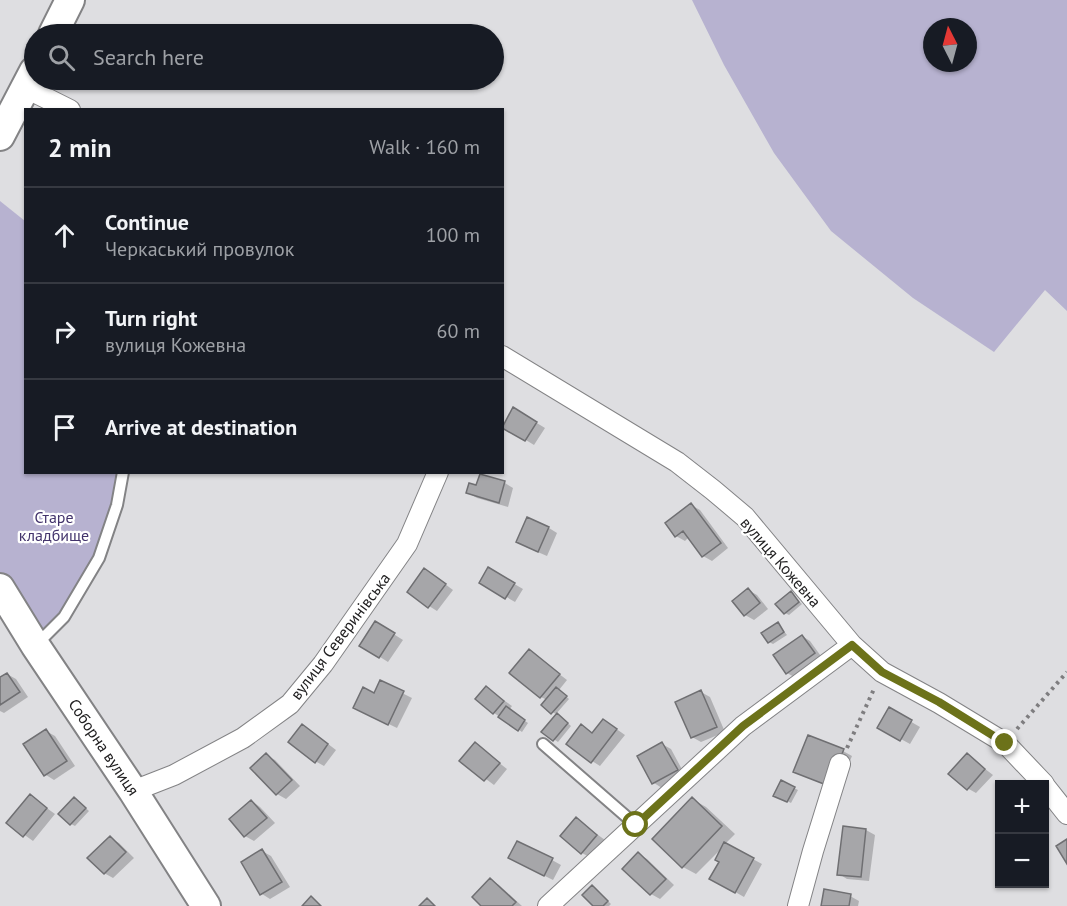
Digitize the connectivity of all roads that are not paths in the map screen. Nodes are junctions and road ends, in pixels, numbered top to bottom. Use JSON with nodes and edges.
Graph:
{"nodes":[{"id":1,"x":70,"y":0,"type":"edge"},
{"id":2,"x":58,"y":24,"type":"edge"},
{"id":3,"x":18,"y":92,"type":"edge"},
{"id":4,"x":64,"y":108,"type":"edge"},
{"id":5,"x":0,"y":136,"type":"edge"},
{"id":6,"x":504,"y":357,"type":"edge"},
{"id":7,"x":123,"y":474,"type":"edge"},
{"id":8,"x":437,"y":474,"type":"edge"},
{"id":9,"x":0,"y":588,"type":"edge"},
{"id":10,"x":35,"y":645,"type":"junction"},
{"id":11,"x":852,"y":645,"type":"junction"},
{"id":12,"x":543,"y":744,"type":"dead end"},
{"id":13,"x":840,"y":764,"type":"road end"},
{"id":14,"x":1039,"y":780,"type":"edge"},
{"id":15,"x":133,"y":791,"type":"junction"},
{"id":16,"x":1049,"y":791,"type":"edge"},
{"id":17,"x":1067,"y":813,"type":"edge"},
{"id":18,"x":636,"y":825,"type":"junction"},
{"id":19,"x":206,"y":906,"type":"edge"},
{"id":20,"x":548,"y":906,"type":"edge"},
{"id":21,"x":798,"y":906,"type":"edge"}],
"edges":[{"from":1,"to":2,"type":"main road"},
{"from":3,"to":4,"type":"street"},
{"from":3,"to":5,"type":"main road"},
{"from":6,"to":11,"type":"street","name":"вулиця Кожевна"},
{"from":7,"to":10,"type":"lane"},
{"from":8,"to":15,"type":"street","name":"вулиця Северинівська"},
{"from":9,"to":10,"type":"main road","name":"Соборна вулиця"},
{"from":10,"to":15,"type":"main road","name":"Соборна вулиця"},
{"from":11,"to":14,"type":"street","name":"вулиця Кожевна"},
{"from":11,"to":18,"type":"street"},
{"from":12,"to":18,"type":"lane"},
{"from":13,"to":21,"type":"street"},
{"from":15,"to":19,"type":"main road","name":"Соборна вулиця"},
{"from":16,"to":17,"type":"street","name":"вулиця Кожевна"},
{"from":18,"to":20,"type":"street"}]}
